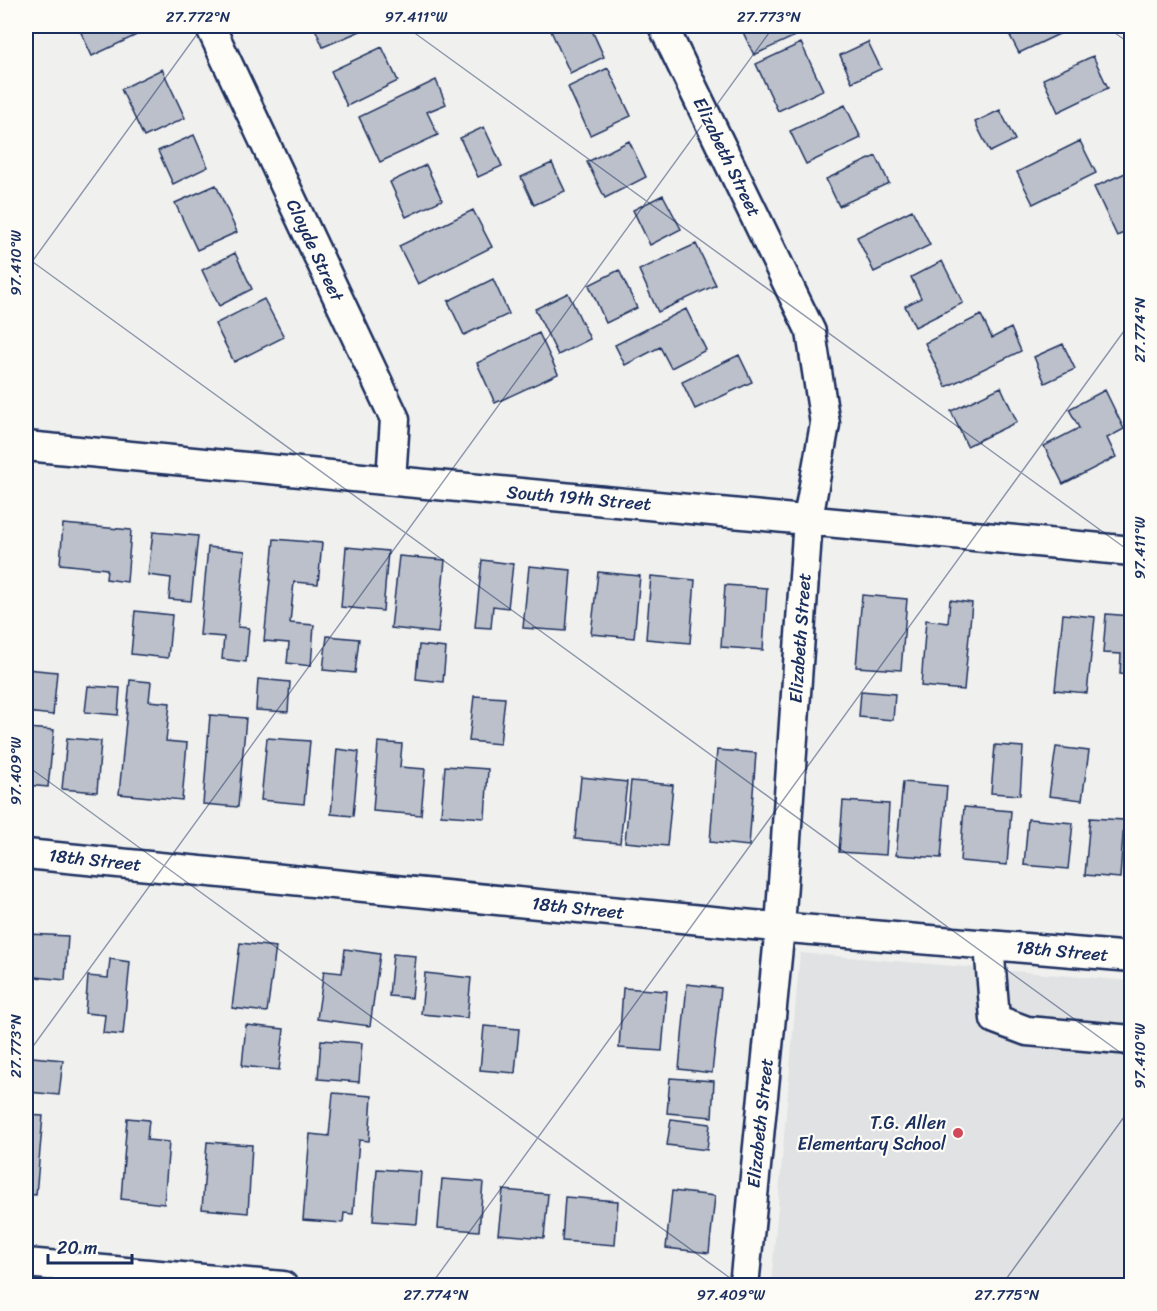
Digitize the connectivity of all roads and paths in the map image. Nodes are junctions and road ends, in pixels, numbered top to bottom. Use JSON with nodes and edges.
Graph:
{"nodes":[{"id":1,"x":210,"y":26,"type":"edge"},
{"id":2,"x":663,"y":26,"type":"edge"},
{"id":3,"x":26,"y":446,"type":"edge"},
{"id":4,"x":391,"y":480,"type":"junction"},
{"id":5,"x":808,"y":519,"type":"junction"},
{"id":6,"x":1131,"y":551,"type":"edge"},
{"id":7,"x":26,"y":854,"type":"edge"},
{"id":8,"x":780,"y":927,"type":"junction"},
{"id":9,"x":989,"y":945,"type":"junction"},
{"id":10,"x":1131,"y":957,"type":"edge"},
{"id":11,"x":1131,"y":1040,"type":"edge"},
{"id":12,"x":26,"y":1263,"type":"edge"},
{"id":13,"x":283,"y":1286,"type":"edge"},
{"id":14,"x":744,"y":1286,"type":"edge"}],
"edges":[{"from":1,"to":4,"type":"street","name":"Cloyde Street"},
{"from":2,"to":5,"type":"street","name":"Elizabeth Street"},
{"from":3,"to":4,"type":"street","name":"South 19th Street"},
{"from":4,"to":5,"type":"street","name":"South 19th Street"},
{"from":5,"to":6,"type":"street","name":"South 19th Street"},
{"from":5,"to":8,"type":"street","name":"Elizabeth Street"},
{"from":7,"to":8,"type":"street","name":"18th Street"},
{"from":8,"to":9,"type":"street","name":"18th Street"},
{"from":8,"to":14,"type":"street","name":"Elizabeth Street"},
{"from":9,"to":10,"type":"street","name":"18th Street"},
{"from":9,"to":11,"type":"street"},
{"from":12,"to":13,"type":"street"}]}
